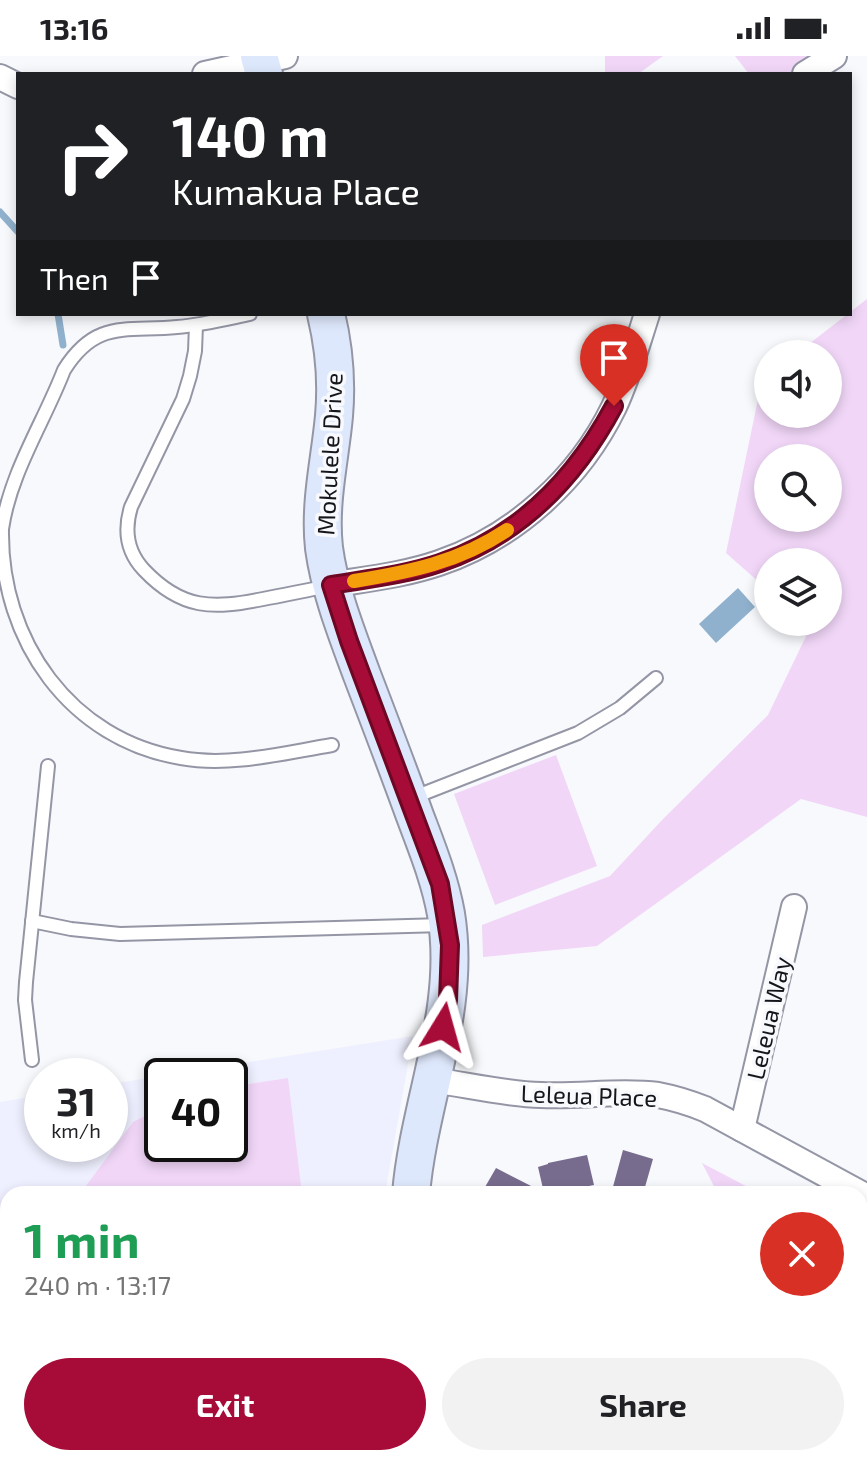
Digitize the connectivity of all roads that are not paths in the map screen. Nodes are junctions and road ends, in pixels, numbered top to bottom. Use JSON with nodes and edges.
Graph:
{"nodes":[{"id":1,"x":834,"y":56,"type":"edge"},
{"id":2,"x":267,"y":62,"type":"edge"},
{"id":3,"x":215,"y":72,"type":"edge"},
{"id":4,"x":808,"y":72,"type":"edge"},
{"id":5,"x":240,"y":316,"type":"edge"},
{"id":6,"x":326,"y":316,"type":"edge"},
{"id":7,"x":646,"y":316,"type":"edge"},
{"id":8,"x":196,"y":325,"type":"junction"},
{"id":9,"x":331,"y":585,"type":"junction"},
{"id":10,"x":656,"y":678,"type":"dead end"},
{"id":11,"x":332,"y":745,"type":"dead end"},
{"id":12,"x":48,"y":766,"type":"dead end"},
{"id":13,"x":409,"y":799,"type":"junction"},
{"id":14,"x":794,"y":907,"type":"dead end"},
{"id":15,"x":32,"y":921,"type":"junction"},
{"id":16,"x":447,"y":925,"type":"junction"},
{"id":17,"x":32,"y":1058,"type":"edge"},
{"id":18,"x":432,"y":1080,"type":"junction"},
{"id":19,"x":742,"y":1129,"type":"junction"},
{"id":20,"x":412,"y":1186,"type":"edge"},
{"id":21,"x":847,"y":1186,"type":"edge"}],
"edges":[{"from":1,"to":4,"type":"street"},
{"from":2,"to":3,"type":"street"},
{"from":5,"to":8,"type":"lane"},
{"from":6,"to":9,"type":"street","name":"Mokulele Drive"},
{"from":7,"to":9,"type":"street"},
{"from":8,"to":9,"type":"lane"},
{"from":8,"to":11,"type":"lane"},
{"from":9,"to":13,"type":"street","name":"Mokulele Drive"},
{"from":10,"to":13,"type":"lane"},
{"from":12,"to":15,"type":"lane"},
{"from":13,"to":16,"type":"street","name":"Mokulele Drive"},
{"from":14,"to":19,"type":"street","name":"Leleua Way"},
{"from":15,"to":16,"type":"lane"},
{"from":15,"to":17,"type":"lane"},
{"from":16,"to":18,"type":"street","name":"Mokulele Drive"},
{"from":18,"to":19,"type":"street","name":"Leleua Place"},
{"from":18,"to":20,"type":"street","name":"Mokulele Drive"},
{"from":19,"to":21,"type":"street","name":"Leleua Place"}]}
